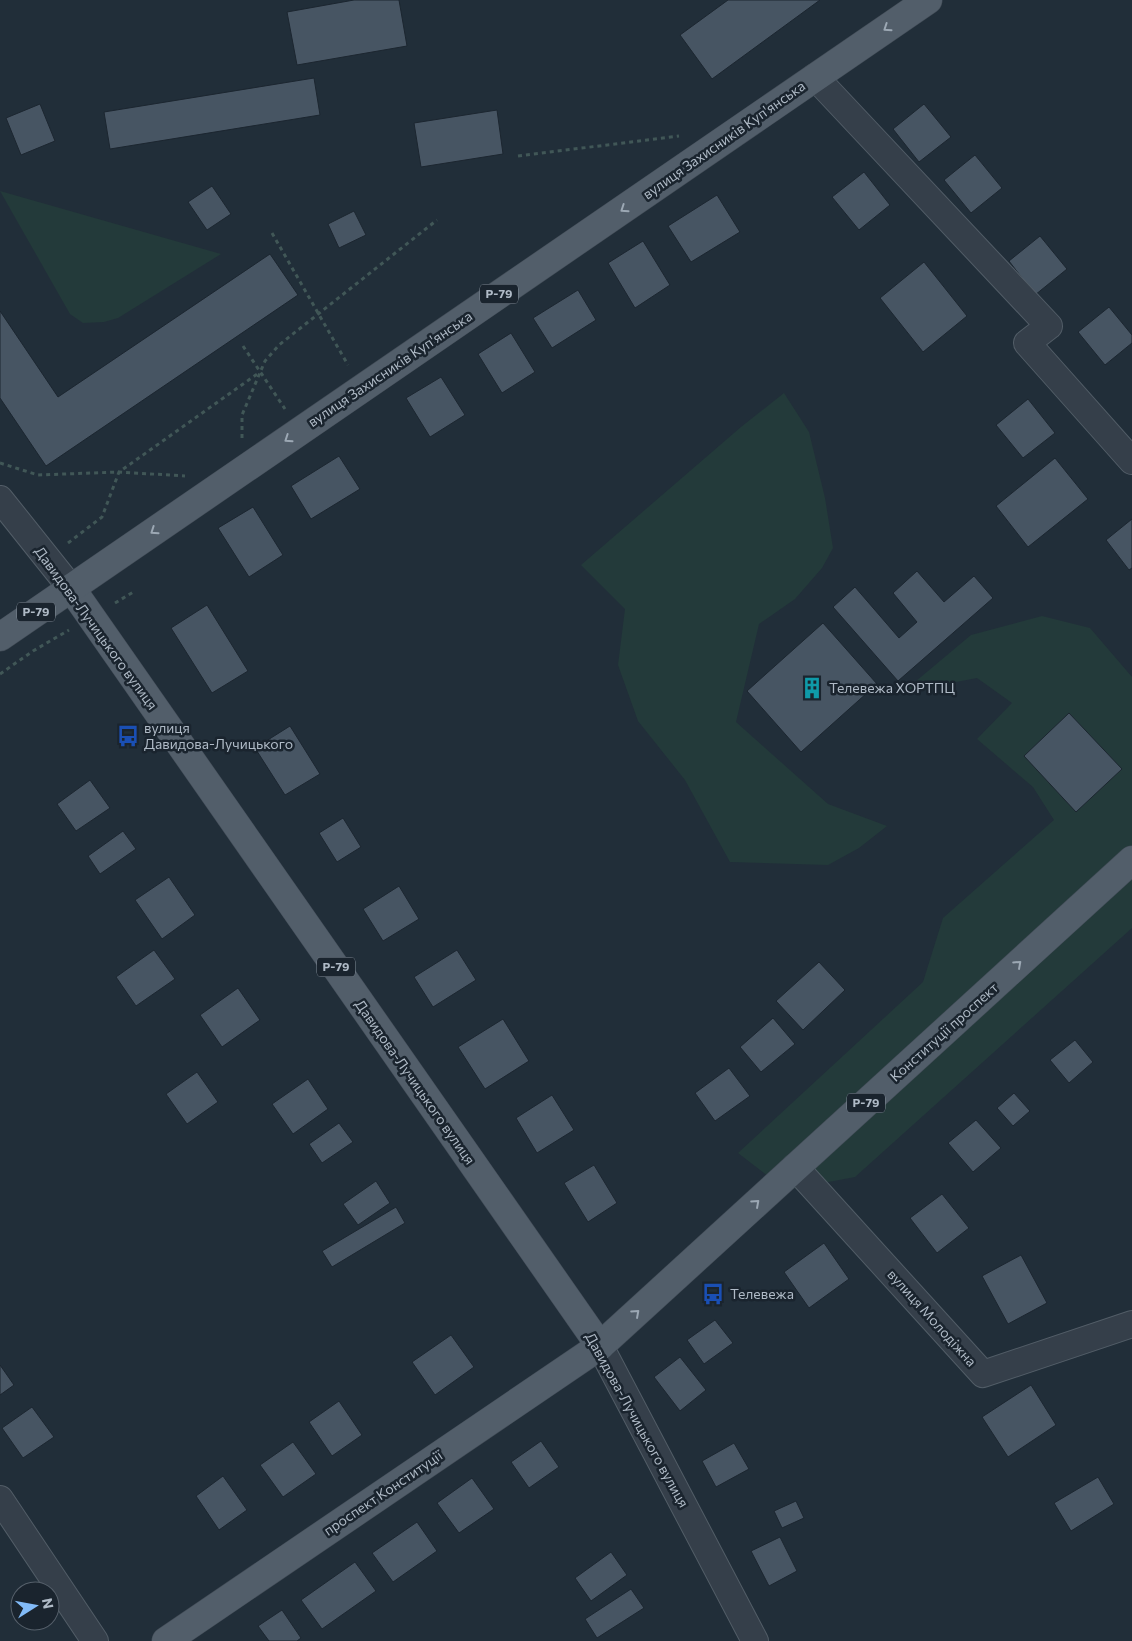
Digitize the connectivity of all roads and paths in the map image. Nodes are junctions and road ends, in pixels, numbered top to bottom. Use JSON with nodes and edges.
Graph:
{"nodes":[{"id":1,"x":928,"y":0,"type":"edge"},
{"id":2,"x":815,"y":77,"type":"junction"},
{"id":3,"x":683,"y":135,"type":"dead end"},
{"id":4,"x":518,"y":156,"type":"dead end"},
{"id":5,"x":437,"y":220,"type":"dead end"},
{"id":6,"x":272,"y":233,"type":"dead end"},
{"id":7,"x":319,"y":314,"type":"junction"},
{"id":8,"x":243,"y":346,"type":"dead end"},
{"id":9,"x":356,"y":362,"type":"dead end"},
{"id":10,"x":349,"y":367,"type":"junction"},
{"id":11,"x":344,"y":370,"type":"dead end"},
{"id":12,"x":261,"y":372,"type":"junction"},
{"id":13,"x":278,"y":414,"type":"dead end"},
{"id":14,"x":250,"y":433,"type":"dead end"},
{"id":15,"x":242,"y":438,"type":"junction"},
{"id":16,"x":234,"y":443,"type":"dead end"},
{"id":17,"x":1132,"y":461,"type":"edge"},
{"id":18,"x":0,"y":463,"type":"edge"},
{"id":19,"x":192,"y":471,"type":"dead end"},
{"id":20,"x":119,"y":472,"type":"junction"},
{"id":21,"x":0,"y":499,"type":"edge"},
{"id":22,"x":48,"y":559,"type":"junction"},
{"id":23,"x":71,"y":588,"type":"junction"},
{"id":24,"x":0,"y":636,"type":"edge"},
{"id":25,"x":1132,"y":860,"type":"edge"},
{"id":26,"x":795,"y":1168,"type":"junction"},
{"id":27,"x":1132,"y":1324,"type":"edge"},
{"id":28,"x":600,"y":1346,"type":"junction"},
{"id":29,"x":0,"y":1499,"type":"edge"},
{"id":30,"x":95,"y":1641,"type":"edge"},
{"id":31,"x":166,"y":1641,"type":"edge"},
{"id":32,"x":755,"y":1641,"type":"edge"}],
"edges":[{"from":1,"to":2,"type":"main road","name":"вулиця Захисників Куп'янська","number":"Р-79","one_way":true},
{"from":2,"to":17,"type":"street"},
{"from":2,"to":23,"type":"main road","name":"вулиця Захисників Куп'янська","number":"Р-79","one_way":true},
{"from":3,"to":4,"type":"path"},
{"from":5,"to":7,"type":"path"},
{"from":6,"to":7,"type":"path"},
{"from":7,"to":10,"type":"path"},
{"from":7,"to":12,"type":"path"},
{"from":8,"to":12,"type":"path"},
{"from":9,"to":10,"type":"path"},
{"from":10,"to":11,"type":"path"},
{"from":12,"to":13,"type":"path"},
{"from":12,"to":15,"type":"path"},
{"from":12,"to":20,"type":"path"},
{"from":14,"to":15,"type":"path"},
{"from":15,"to":16,"type":"path"},
{"from":18,"to":20,"type":"path"},
{"from":19,"to":20,"type":"path"},
{"from":20,"to":22,"type":"path"},
{"from":21,"to":22,"type":"street","name":"Давидова-Лучицького вулиця"},
{"from":22,"to":23,"type":"street","name":"Давидова-Лучицького вулиця"},
{"from":23,"to":24,"type":"main road","name":"вулиця Захисників Куп'янська","number":"Р-79"},
{"from":23,"to":28,"type":"main road","name":"Давидова-Лучицького вулиця","number":"Р-79"},
{"from":26,"to":25,"type":"main road","name":"Конституції проспект","number":"Р-79","one_way":true},
{"from":26,"to":27,"type":"street","name":"вулиця Молодiжна"},
{"from":28,"to":26,"type":"main road","name":"Конституції проспект","number":"Р-79","one_way":true},
{"from":28,"to":31,"type":"main road","name":"проспект Конституції"},
{"from":28,"to":32,"type":"street","name":"Давидова-Лучицького вулиця"},
{"from":29,"to":30,"type":"street"}]}
